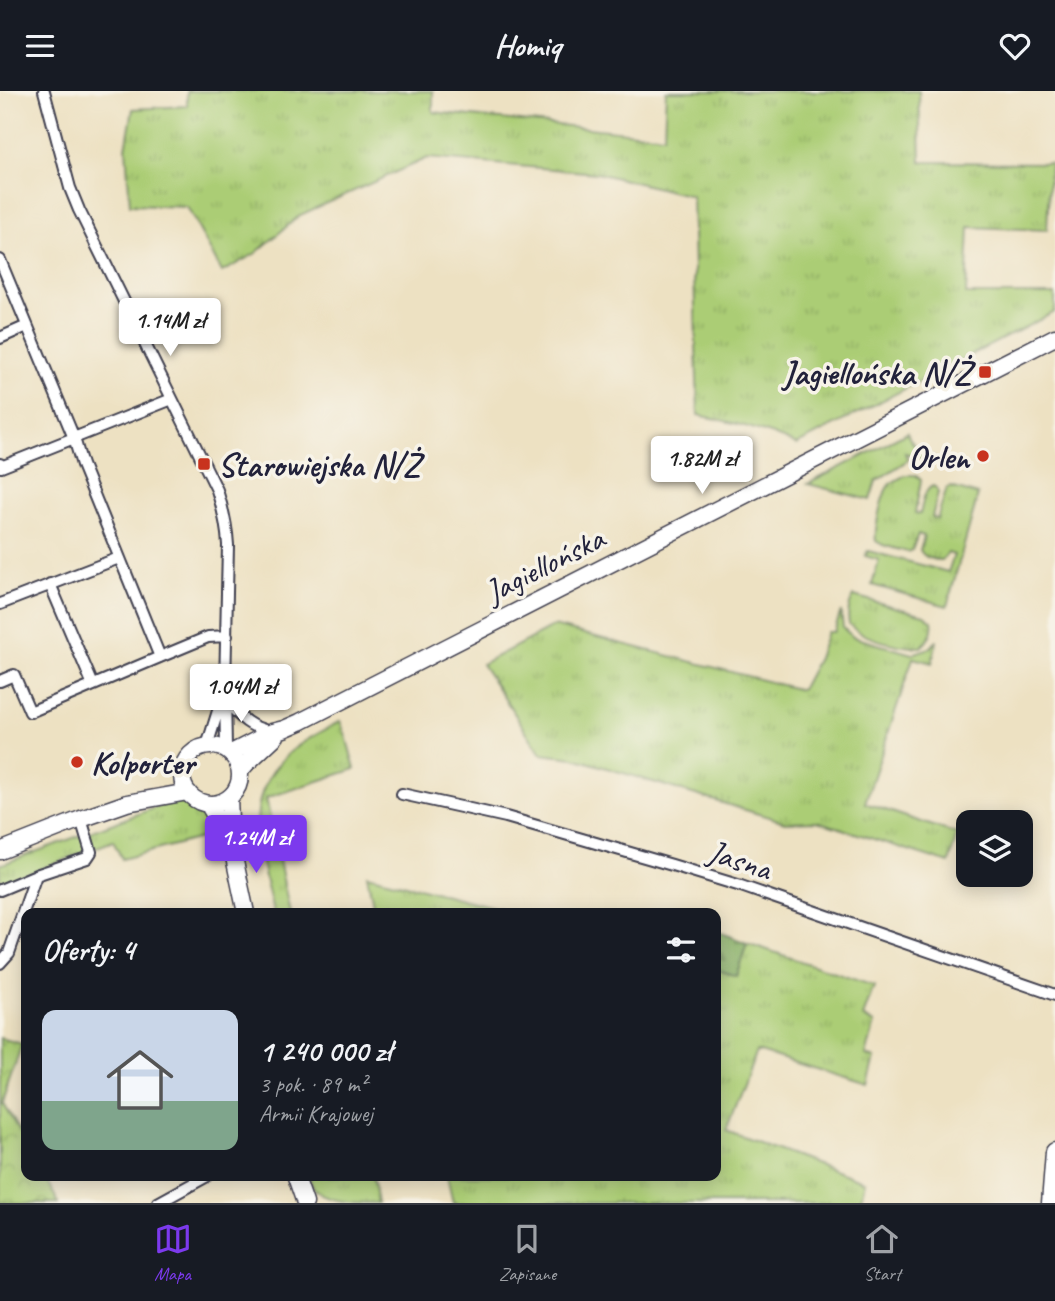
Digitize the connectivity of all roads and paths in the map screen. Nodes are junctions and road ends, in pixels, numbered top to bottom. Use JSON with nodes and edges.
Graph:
{"nodes":[{"id":1,"x":44,"y":91,"type":"edge"},
{"id":2,"x":0,"y":260,"type":"edge"},
{"id":3,"x":27,"y":326,"type":"junction"},
{"id":4,"x":1055,"y":337,"type":"edge"},
{"id":5,"x":0,"y":338,"type":"edge"},
{"id":6,"x":172,"y":400,"type":"junction"},
{"id":7,"x":74,"y":439,"type":"junction"},
{"id":8,"x":0,"y":466,"type":"edge"},
{"id":9,"x":120,"y":558,"type":"junction"},
{"id":10,"x":51,"y":584,"type":"junction"},
{"id":11,"x":0,"y":604,"type":"edge"},
{"id":12,"x":227,"y":636,"type":"junction"},
{"id":13,"x":160,"y":657,"type":"junction"},
{"id":14,"x":0,"y":681,"type":"edge"},
{"id":15,"x":93,"y":685,"type":"junction"},
{"id":16,"x":225,"y":694,"type":"junction"},
{"id":17,"x":278,"y":731,"type":"junction"},
{"id":18,"x":207,"y":746,"type":"junction"},
{"id":19,"x":229,"y":751,"type":"junction"},
{"id":20,"x":183,"y":770,"type":"junction"},
{"id":21,"x":240,"y":771,"type":"junction"},
{"id":22,"x":188,"y":792,"type":"junction"},
{"id":23,"x":402,"y":794,"type":"dead end"},
{"id":24,"x":229,"y":798,"type":"junction"},
{"id":25,"x":137,"y":801,"type":"junction"},
{"id":26,"x":208,"y":804,"type":"junction"},
{"id":27,"x":81,"y":819,"type":"junction"},
{"id":28,"x":231,"y":843,"type":"junction"},
{"id":29,"x":0,"y":851,"type":"edge"},
{"id":30,"x":36,"y":875,"type":"junction"},
{"id":31,"x":0,"y":890,"type":"edge"},
{"id":32,"x":25,"y":908,"type":"edge"},
{"id":33,"x":245,"y":908,"type":"edge"},
{"id":34,"x":21,"y":918,"type":"edge"},
{"id":35,"x":0,"y":963,"type":"edge"},
{"id":36,"x":1055,"y":995,"type":"edge"},
{"id":37,"x":1055,"y":1151,"type":"edge"},
{"id":38,"x":198,"y":1181,"type":"edge"},
{"id":39,"x":296,"y":1181,"type":"edge"},
{"id":40,"x":298,"y":1181,"type":"edge"},
{"id":41,"x":158,"y":1203,"type":"edge"},
{"id":42,"x":297,"y":1203,"type":"edge"},
{"id":43,"x":305,"y":1203,"type":"edge"},
{"id":44,"x":1051,"y":1203,"type":"edge"}],
"edges":[{"from":1,"to":6,"type":"street"},
{"from":2,"to":3,"type":"street"},
{"from":3,"to":5,"type":"street"},
{"from":3,"to":7,"type":"street"},
{"from":4,"to":17,"type":"street","name":"Jagiellońska"},
{"from":6,"to":7,"type":"street"},
{"from":6,"to":12,"type":"street"},
{"from":7,"to":8,"type":"street"},
{"from":7,"to":9,"type":"street"},
{"from":9,"to":10,"type":"street"},
{"from":9,"to":13,"type":"street"},
{"from":10,"to":11,"type":"street"},
{"from":10,"to":15,"type":"street"},
{"from":12,"to":13,"type":"street"},
{"from":12,"to":16,"type":"street"},
{"from":13,"to":15,"type":"street"},
{"from":14,"to":15,"type":"street"},
{"from":16,"to":17,"type":"street"},
{"from":16,"to":18,"type":"street"},
{"from":16,"to":19,"type":"street"},
{"from":17,"to":19,"type":"street","name":"Jagiellońska"},
{"from":17,"to":21,"type":"street","name":"Jagiellońska"},
{"from":18,"to":19,"type":"street"},
{"from":18,"to":20,"type":"street"},
{"from":19,"to":21,"type":"street"},
{"from":20,"to":22,"type":"street"},
{"from":20,"to":25,"type":"street"},
{"from":21,"to":24,"type":"street"},
{"from":22,"to":25,"type":"street"},
{"from":22,"to":26,"type":"street"},
{"from":23,"to":36,"type":"street","name":"Jasna"},
{"from":24,"to":26,"type":"street"},
{"from":24,"to":28,"type":"street"},
{"from":25,"to":27,"type":"street"},
{"from":26,"to":28,"type":"street"},
{"from":27,"to":29,"type":"street"},
{"from":27,"to":30,"type":"street"},
{"from":28,"to":33,"type":"street"},
{"from":30,"to":31,"type":"street"},
{"from":30,"to":32,"type":"street"},
{"from":34,"to":35,"type":"street"},
{"from":37,"to":44,"type":"main road"},
{"from":38,"to":41,"type":"street"},
{"from":39,"to":42,"type":"street"},
{"from":40,"to":43,"type":"street"}]}
